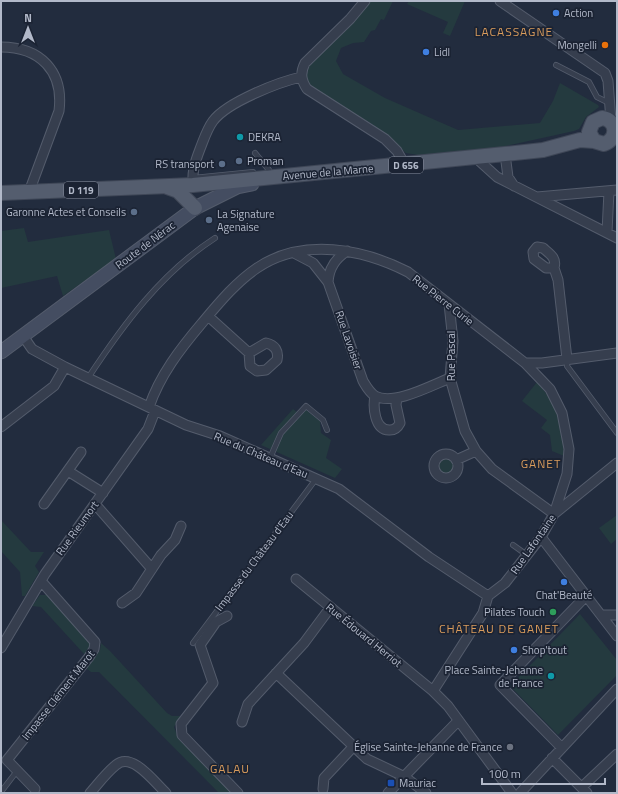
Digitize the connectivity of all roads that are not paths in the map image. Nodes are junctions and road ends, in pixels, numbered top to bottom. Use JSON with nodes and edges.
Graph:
{"nodes":[{"id":1,"x":365,"y":1,"type":"edge"},
{"id":2,"x":500,"y":1,"type":"edge"},
{"id":3,"x":1,"y":47,"type":"edge"},
{"id":4,"x":556,"y":65,"type":"dead end"},
{"id":5,"x":301,"y":77,"type":"junction"},
{"id":6,"x":609,"y":103,"type":"junction"},
{"id":7,"x":612,"y":129,"type":"edge"},
{"id":8,"x":588,"y":138,"type":"junction"},
{"id":9,"x":255,"y":153,"type":"dead end"},
{"id":10,"x":505,"y":154,"type":"junction"},
{"id":11,"x":476,"y":158,"type":"junction"},
{"id":12,"x":405,"y":165,"type":"junction"},
{"id":13,"x":307,"y":175,"type":"junction"},
{"id":14,"x":266,"y":177,"type":"junction"},
{"id":15,"x":193,"y":181,"type":"junction"},
{"id":16,"x":161,"y":186,"type":"junction"},
{"id":17,"x":514,"y":186,"type":"junction"},
{"id":18,"x":613,"y":191,"type":"edge"},
{"id":19,"x":29,"y":192,"type":"junction"},
{"id":20,"x":1,"y":193,"type":"edge"},
{"id":21,"x":535,"y":197,"type":"junction"},
{"id":22,"x":195,"y":208,"type":"junction"},
{"id":23,"x":607,"y":232,"type":"junction"},
{"id":24,"x":216,"y":238,"type":"dead end"},
{"id":25,"x":617,"y":238,"type":"edge"},
{"id":26,"x":347,"y":251,"type":"junction"},
{"id":27,"x":294,"y":253,"type":"junction"},
{"id":28,"x":554,"y":268,"type":"dead end"},
{"id":29,"x":328,"y":282,"type":"junction"},
{"id":30,"x":449,"y":304,"type":"junction"},
{"id":31,"x":208,"y":316,"type":"junction"},
{"id":32,"x":23,"y":336,"type":"junction"},
{"id":33,"x":1,"y":352,"type":"edge"},
{"id":34,"x":249,"y":352,"type":"dead end"},
{"id":35,"x":617,"y":353,"type":"edge"},
{"id":36,"x":567,"y":359,"type":"junction"},
{"id":37,"x":525,"y":363,"type":"junction"},
{"id":38,"x":64,"y":367,"type":"junction"},
{"id":39,"x":88,"y":378,"type":"junction"},
{"id":40,"x":450,"y":378,"type":"junction"},
{"id":41,"x":375,"y":396,"type":"junction"},
{"id":42,"x":397,"y":398,"type":"junction"},
{"id":43,"x":152,"y":409,"type":"junction"},
{"id":44,"x":1,"y":427,"type":"edge"},
{"id":45,"x":327,"y":430,"type":"dead end"},
{"id":46,"x":617,"y":433,"type":"edge"},
{"id":47,"x":476,"y":451,"type":"junction"},
{"id":48,"x":81,"y":452,"type":"dead end"},
{"id":49,"x":270,"y":458,"type":"junction"},
{"id":50,"x":456,"y":460,"type":"dead end"},
{"id":51,"x":617,"y":463,"type":"edge"},
{"id":52,"x":68,"y":470,"type":"junction"},
{"id":53,"x":316,"y":478,"type":"junction"},
{"id":54,"x":103,"y":493,"type":"junction"},
{"id":55,"x":44,"y":504,"type":"dead end"},
{"id":56,"x":95,"y":504,"type":"junction"},
{"id":57,"x":554,"y":514,"type":"junction"},
{"id":58,"x":181,"y":526,"type":"dead end"},
{"id":59,"x":541,"y":537,"type":"junction"},
{"id":60,"x":513,"y":545,"type":"dead end"},
{"id":61,"x":527,"y":555,"type":"junction"},
{"id":62,"x":152,"y":569,"type":"junction"},
{"id":63,"x":296,"y":579,"type":"dead end"},
{"id":64,"x":41,"y":581,"type":"junction"},
{"id":65,"x":587,"y":595,"type":"junction"},
{"id":66,"x":488,"y":596,"type":"junction"},
{"id":67,"x":122,"y":603,"type":"dead end"},
{"id":68,"x":330,"y":608,"type":"junction"},
{"id":69,"x":602,"y":615,"type":"junction"},
{"id":70,"x":617,"y":615,"type":"edge"},
{"id":71,"x":227,"y":616,"type":"dead end"},
{"id":72,"x":617,"y":636,"type":"edge"},
{"id":73,"x":193,"y":643,"type":"dead end"},
{"id":74,"x":1,"y":648,"type":"edge"},
{"id":75,"x":276,"y":674,"type":"junction"},
{"id":76,"x":617,"y":689,"type":"edge"},
{"id":77,"x":433,"y":691,"type":"junction"},
{"id":78,"x":458,"y":721,"type":"junction"},
{"id":79,"x":242,"y":722,"type":"dead end"},
{"id":80,"x":353,"y":747,"type":"junction"},
{"id":81,"x":562,"y":748,"type":"junction"},
{"id":82,"x":617,"y":754,"type":"edge"},
{"id":83,"x":552,"y":758,"type":"junction"},
{"id":84,"x":17,"y":771,"type":"junction"},
{"id":85,"x":405,"y":777,"type":"junction"},
{"id":86,"x":35,"y":789,"type":"dead end"},
{"id":87,"x":323,"y":789,"type":"dead end"},
{"id":88,"x":584,"y":790,"type":"edge"},
{"id":89,"x":1,"y":792,"type":"edge"},
{"id":90,"x":90,"y":793,"type":"edge"},
{"id":91,"x":166,"y":793,"type":"edge"},
{"id":92,"x":238,"y":793,"type":"edge"},
{"id":93,"x":388,"y":793,"type":"edge"},
{"id":94,"x":426,"y":793,"type":"edge"},
{"id":95,"x":512,"y":793,"type":"edge"},
{"id":96,"x":520,"y":793,"type":"edge"}],
"edges":[{"from":1,"to":5,"type":"street"},
{"from":2,"to":6,"type":"street"},
{"from":3,"to":19,"type":"street"},
{"from":4,"to":6,"type":"lane"},
{"from":5,"to":12,"type":"street"},
{"from":5,"to":15,"type":"street"},
{"from":6,"to":7,"type":"street"},
{"from":7,"to":8,"type":"main road","name":"Avenue de la Marne"},
{"from":7,"to":8,"type":"main road"},
{"from":8,"to":10,"type":"main road","name":"Avenue de la Marne","number":"D 656"},
{"from":9,"to":14,"type":"lane"},
{"from":10,"to":11,"type":"main road","name":"Avenue de la Marne","number":"D 656"},
{"from":10,"to":17,"type":"street"},
{"from":11,"to":12,"type":"main road","name":"Avenue de la Marne","number":"D 656"},
{"from":11,"to":17,"type":"street"},
{"from":12,"to":13,"type":"main road","name":"Avenue de la Marne","number":"D 656"},
{"from":13,"to":14,"type":"main road","name":"Avenue de la Marne","number":"D 119"},
{"from":13,"to":22,"type":"main road","name":"Route de Nérac","number":"D 656"},
{"from":14,"to":15,"type":"main road","name":"Avenue de la Marne","number":"D 119"},
{"from":15,"to":16,"type":"main road","number":"D 119"},
{"from":15,"to":22,"type":"main road"},
{"from":16,"to":19,"type":"main road","number":"D 119"},
{"from":16,"to":22,"type":"main road","number":"D 119"},
{"from":17,"to":21,"type":"street"},
{"from":18,"to":21,"type":"street"},
{"from":18,"to":23,"type":"street"},
{"from":19,"to":20,"type":"main road","number":"D 119"},
{"from":21,"to":23,"type":"street"},
{"from":22,"to":32,"type":"main road","name":"Route de Nérac","number":"D 656"},
{"from":23,"to":25,"type":"street"},
{"from":24,"to":39,"type":"lane"},
{"from":26,"to":27,"type":"street","name":"Rue Pierre Curie"},
{"from":26,"to":29,"type":"street"},
{"from":26,"to":30,"type":"street","name":"Rue Pierre Curie"},
{"from":27,"to":29,"type":"street","name":"Rue Lavoisier"},
{"from":27,"to":31,"type":"street","name":"Rue Pierre Curie"},
{"from":28,"to":36,"type":"street"},
{"from":29,"to":41,"type":"street","name":"Rue Lavoisier"},
{"from":30,"to":37,"type":"street","name":"Rue Pierre Curie"},
{"from":30,"to":40,"type":"street","name":"Rue Pascal"},
{"from":31,"to":34,"type":"street"},
{"from":31,"to":43,"type":"street","name":"Rue Pierre Curie"},
{"from":32,"to":33,"type":"main road","name":"Route de Nérac","number":"D 656"},
{"from":32,"to":38,"type":"street","name":"Rue du Château d'Eau"},
{"from":35,"to":36,"type":"street"},
{"from":36,"to":37,"type":"street"},
{"from":36,"to":46,"type":"lane"},
{"from":37,"to":57,"type":"street","name":"Rue Pierre Curie"},
{"from":38,"to":39,"type":"street","name":"Rue du Château d'Eau"},
{"from":38,"to":44,"type":"street"},
{"from":39,"to":43,"type":"street","name":"Rue du Château d'Eau"},
{"from":40,"to":42,"type":"street"},
{"from":40,"to":47,"type":"street","name":"Rue Pascal"},
{"from":41,"to":42,"type":"street"},
{"from":41,"to":42,"type":"street"},
{"from":43,"to":49,"type":"street","name":"Rue du Château d'Eau"},
{"from":43,"to":54,"type":"street","name":"Rue Rieumort"},
{"from":45,"to":49,"type":"lane"},
{"from":47,"to":50,"type":"street"},
{"from":47,"to":57,"type":"street","name":"Rue Pascal"},
{"from":48,"to":52,"type":"street"},
{"from":49,"to":53,"type":"street","name":"Rue du Château d'Eau"},
{"from":51,"to":57,"type":"street","name":"Rue Lafontaine"},
{"from":52,"to":54,"type":"street"},
{"from":52,"to":55,"type":"street"},
{"from":53,"to":66,"type":"street","name":"Rue du Château d'Eau"},
{"from":53,"to":73,"type":"lane","name":"Impasse du Château d'Eau"},
{"from":54,"to":56,"type":"street","name":"Rue Rieumort"},
{"from":56,"to":62,"type":"street"},
{"from":56,"to":64,"type":"street","name":"Rue Rieumort"},
{"from":57,"to":59,"type":"street","name":"Rue Lafontaine"},
{"from":58,"to":62,"type":"street"},
{"from":59,"to":61,"type":"street","name":"Rue Lafontaine"},
{"from":59,"to":65,"type":"street"},
{"from":60,"to":61,"type":"lane"},
{"from":61,"to":66,"type":"street","name":"Rue Lafontaine"},
{"from":62,"to":67,"type":"street"},
{"from":63,"to":68,"type":"street","name":"Rue Édouard Herriot"},
{"from":64,"to":74,"type":"street","name":"Rue Rieumort"},
{"from":64,"to":84,"type":"street","name":"Impasse Clément Marot"},
{"from":65,"to":69,"type":"street"},
{"from":65,"to":81,"type":"street"},
{"from":66,"to":77,"type":"street"},
{"from":68,"to":75,"type":"street"},
{"from":68,"to":77,"type":"street","name":"Rue Édouard Herriot"},
{"from":69,"to":70,"type":"street"},
{"from":69,"to":72,"type":"street"},
{"from":71,"to":92,"type":"street"},
{"from":75,"to":79,"type":"street"},
{"from":75,"to":80,"type":"street"},
{"from":76,"to":81,"type":"street"},
{"from":77,"to":78,"type":"street","name":"Rue Édouard Herriot"},
{"from":78,"to":85,"type":"street"},
{"from":78,"to":95,"type":"street","name":"Rue Édouard Herriot"},
{"from":80,"to":85,"type":"street"},
{"from":80,"to":87,"type":"street"},
{"from":81,"to":83,"type":"street"},
{"from":82,"to":88,"type":"street"},
{"from":83,"to":88,"type":"street"},
{"from":83,"to":96,"type":"street"},
{"from":84,"to":86,"type":"street","name":"Impasse Clément Marot"},
{"from":84,"to":89,"type":"lane"},
{"from":85,"to":93,"type":"street"},
{"from":85,"to":94,"type":"street"},
{"from":90,"to":91,"type":"street"}]}
